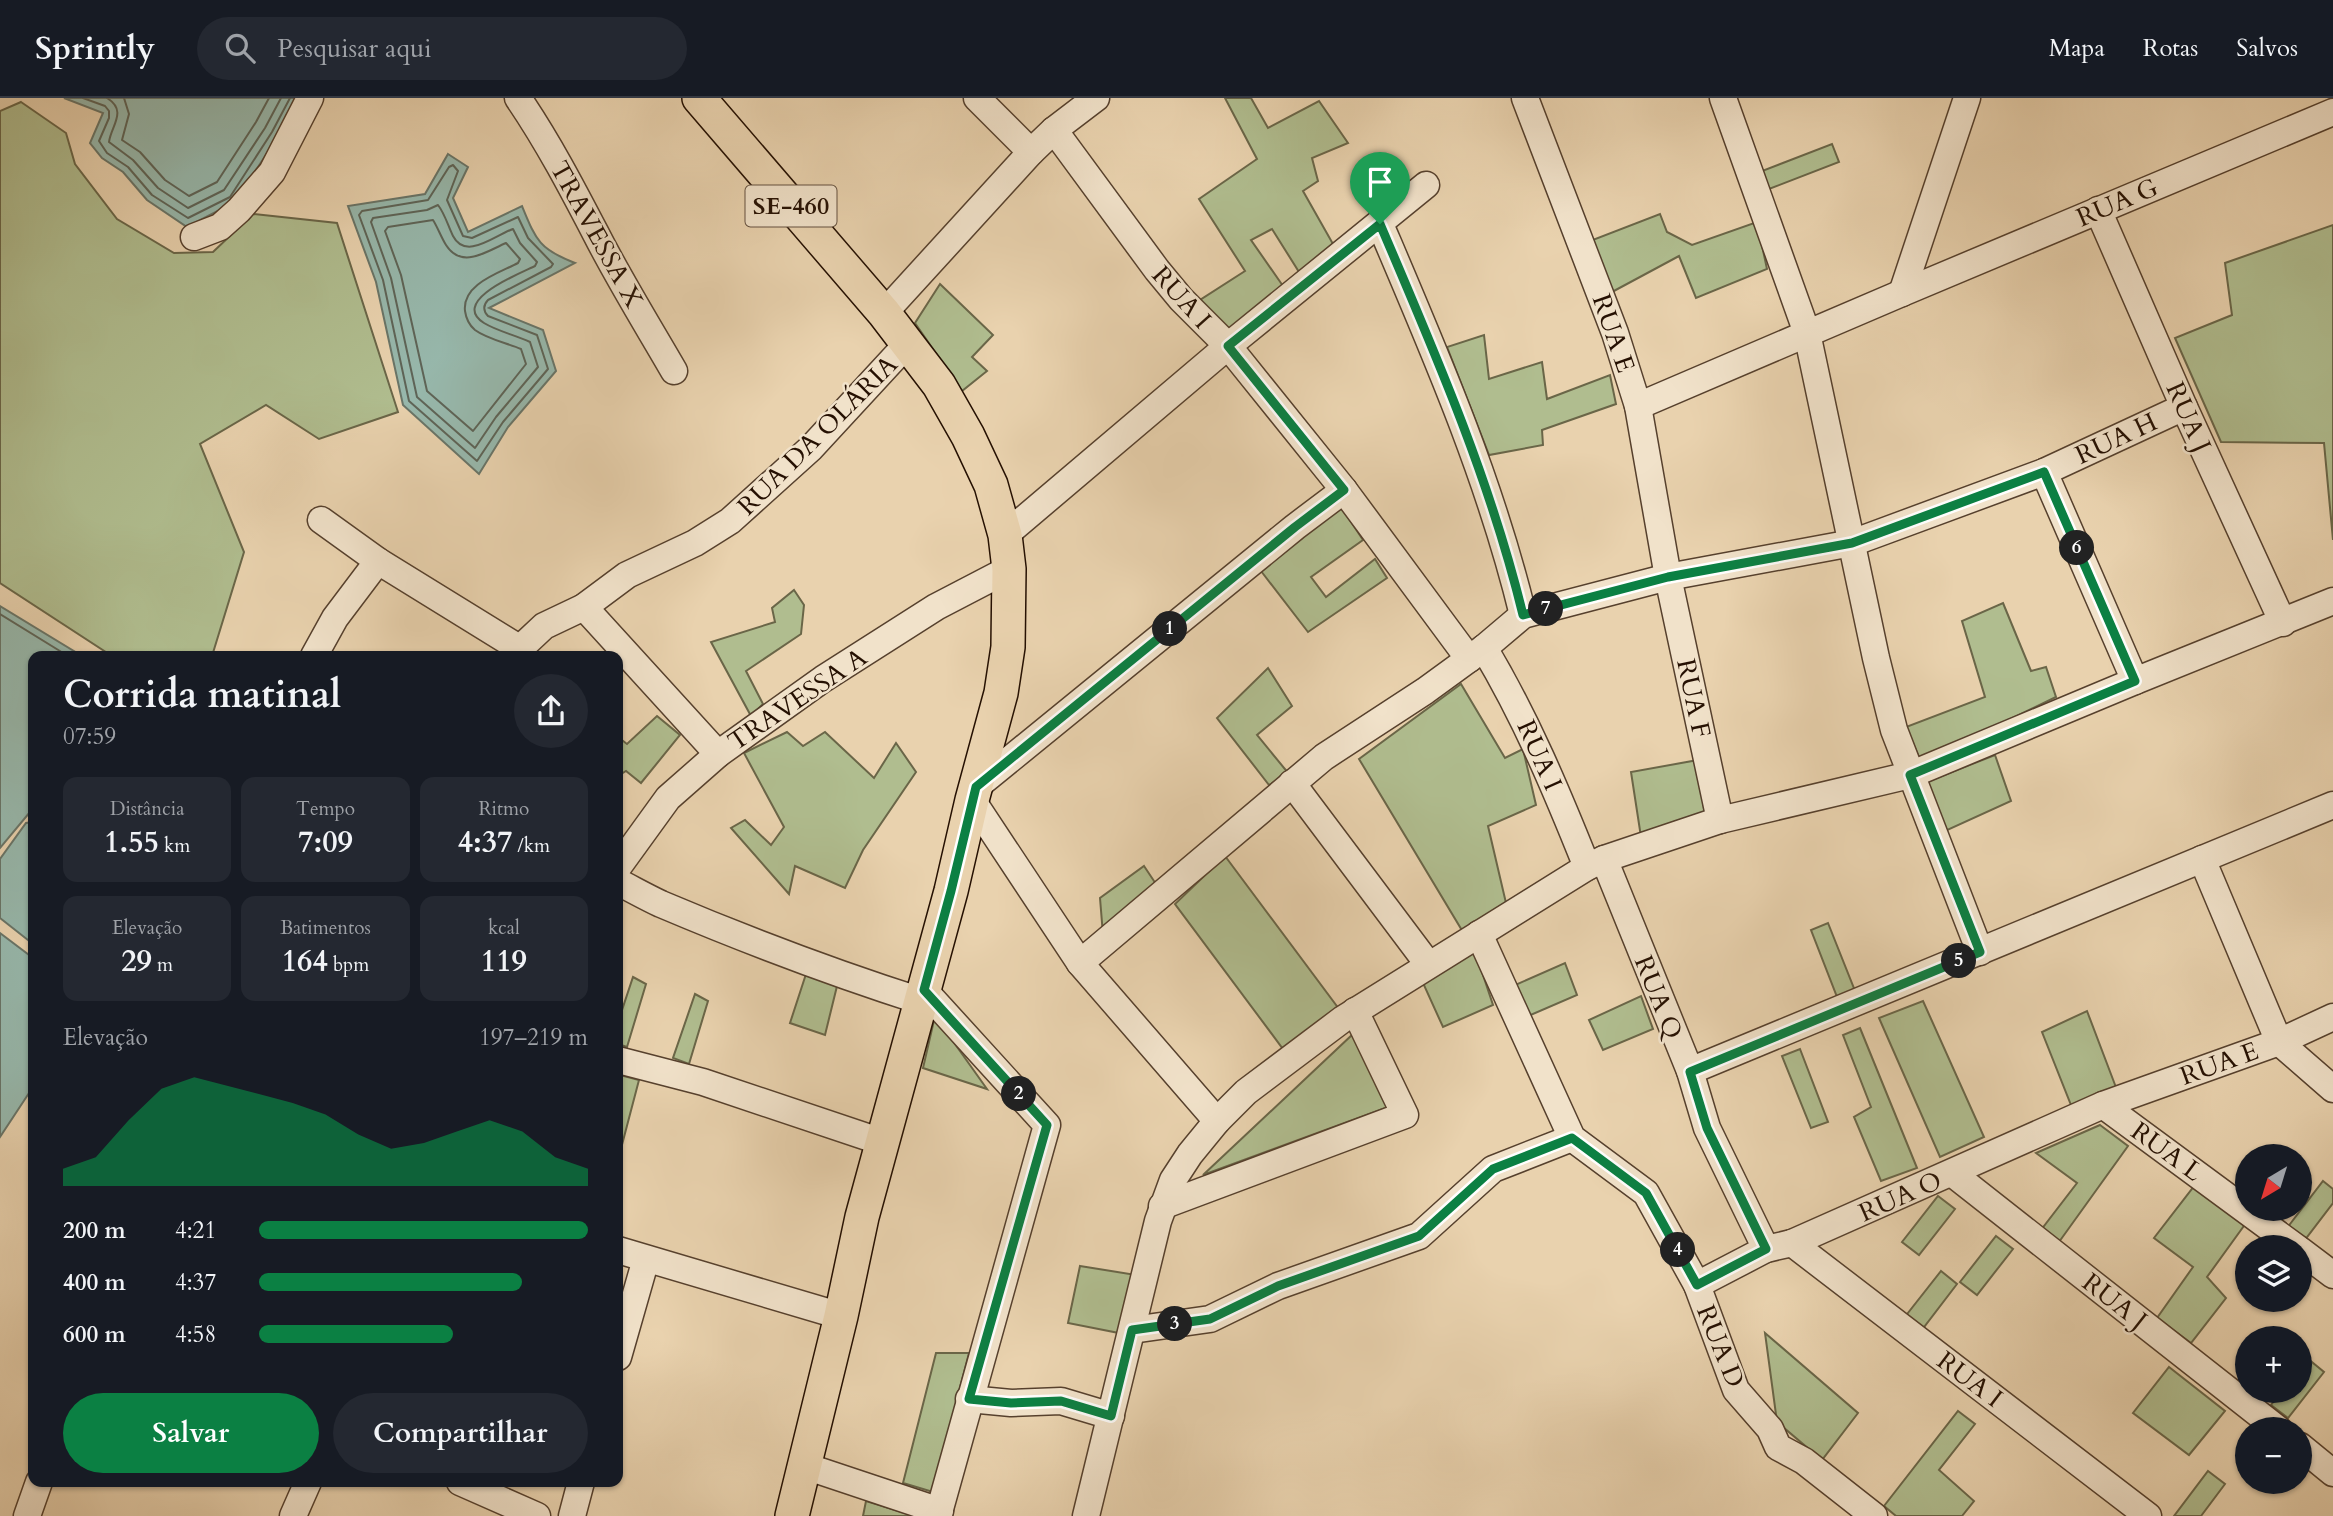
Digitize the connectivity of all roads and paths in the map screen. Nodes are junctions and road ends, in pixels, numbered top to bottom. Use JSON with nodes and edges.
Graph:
{"nodes":[{"id":1,"x":310,"y":98,"type":"edge"},
{"id":2,"x":519,"y":98,"type":"edge"},
{"id":3,"x":699,"y":98,"type":"edge"},
{"id":4,"x":977,"y":98,"type":"edge"},
{"id":5,"x":1096,"y":98,"type":"edge"},
{"id":6,"x":1525,"y":98,"type":"edge"},
{"id":7,"x":1723,"y":98,"type":"edge"},
{"id":8,"x":1968,"y":98,"type":"edge"},
{"id":9,"x":2333,"y":112,"type":"edge"},
{"id":10,"x":1054,"y":130,"type":"junction"},
{"id":11,"x":1031,"y":152,"type":"junction"},
{"id":12,"x":1426,"y":185,"type":"dead end"},
{"id":13,"x":2098,"y":210,"type":"junction"},
{"id":14,"x":1380,"y":224,"type":"junction"},
{"id":15,"x":194,"y":237,"type":"dead end"},
{"id":16,"x":1902,"y":293,"type":"junction"},
{"id":17,"x":884,"y":313,"type":"junction"},
{"id":18,"x":1807,"y":333,"type":"junction"},
{"id":19,"x":908,"y":343,"type":"junction"},
{"id":20,"x":1228,"y":346,"type":"junction"},
{"id":21,"x":674,"y":371,"type":"dead end"},
{"id":22,"x":1638,"y":406,"type":"junction"},
{"id":23,"x":2184,"y":407,"type":"junction"},
{"id":24,"x":2044,"y":472,"type":"junction"},
{"id":25,"x":1344,"y":490,"type":"junction"},
{"id":26,"x":321,"y":520,"type":"dead end"},
{"id":27,"x":1005,"y":534,"type":"junction"},
{"id":28,"x":1852,"y":543,"type":"junction"},
{"id":29,"x":378,"y":561,"type":"junction"},
{"id":30,"x":1009,"y":569,"type":"junction"},
{"id":31,"x":1668,"y":577,"type":"junction"},
{"id":32,"x":2333,"y":601,"type":"edge"},
{"id":33,"x":584,"y":607,"type":"junction"},
{"id":34,"x":1523,"y":615,"type":"junction"},
{"id":35,"x":2283,"y":623,"type":"junction"},
{"id":36,"x":317,"y":651,"type":"edge"},
{"id":37,"x":514,"y":651,"type":"edge"},
{"id":38,"x":517,"y":651,"type":"edge"},
{"id":39,"x":1477,"y":653,"type":"junction"},
{"id":40,"x":2135,"y":681,"type":"junction"},
{"id":41,"x":718,"y":754,"type":"junction"},
{"id":42,"x":1910,"y":775,"type":"junction"},
{"id":43,"x":1292,"y":783,"type":"junction"},
{"id":44,"x":974,"y":794,"type":"junction"},
{"id":45,"x":2333,"y":805,"type":"edge"},
{"id":46,"x":1720,"y":820,"type":"junction"},
{"id":47,"x":2202,"y":859,"type":"junction"},
{"id":48,"x":623,"y":860,"type":"edge"},
{"id":49,"x":1596,"y":863,"type":"junction"},
{"id":50,"x":623,"y":885,"type":"edge"},
{"id":51,"x":1479,"y":934,"type":"junction"},
{"id":52,"x":1980,"y":952,"type":"junction"},
{"id":53,"x":1080,"y":963,"type":"junction"},
{"id":54,"x":1428,"y":964,"type":"junction"},
{"id":55,"x":922,"y":996,"type":"junction"},
{"id":56,"x":1355,"y":1011,"type":"junction"},
{"id":57,"x":2333,"y":1017,"type":"edge"},
{"id":58,"x":2279,"y":1042,"type":"junction"},
{"id":59,"x":623,"y":1061,"type":"edge"},
{"id":60,"x":1690,"y":1072,"type":"junction"},
{"id":61,"x":2333,"y":1088,"type":"edge"},
{"id":62,"x":2103,"y":1105,"type":"junction"},
{"id":63,"x":1217,"y":1121,"type":"junction"},
{"id":64,"x":1572,"y":1138,"type":"junction"},
{"id":65,"x":882,"y":1142,"type":"junction"},
{"id":66,"x":1952,"y":1173,"type":"junction"},
{"id":67,"x":1162,"y":1206,"type":"junction"},
{"id":68,"x":2279,"y":1235,"type":"edge"},
{"id":69,"x":1792,"y":1242,"type":"junction"},
{"id":70,"x":1766,"y":1249,"type":"junction"},
{"id":71,"x":623,"y":1252,"type":"edge"},
{"id":72,"x":646,"y":1259,"type":"junction"},
{"id":73,"x":2312,"y":1259,"type":"edge"},
{"id":74,"x":2333,"y":1275,"type":"edge"},
{"id":75,"x":1697,"y":1285,"type":"junction"},
{"id":76,"x":841,"y":1316,"type":"junction"},
{"id":77,"x":1132,"y":1330,"type":"junction"},
{"id":78,"x":623,"y":1340,"type":"edge"},
{"id":79,"x":969,"y":1399,"type":"junction"},
{"id":80,"x":1111,"y":1416,"type":"junction"},
{"id":81,"x":2262,"y":1417,"type":"edge"},
{"id":82,"x":2312,"y":1456,"type":"edge"},
{"id":83,"x":804,"y":1466,"type":"junction"},
{"id":84,"x":2333,"y":1473,"type":"edge"},
{"id":85,"x":37,"y":1487,"type":"edge"},
{"id":86,"x":307,"y":1487,"type":"edge"},
{"id":87,"x":471,"y":1487,"type":"edge"},
{"id":88,"x":580,"y":1487,"type":"edge"},
{"id":89,"x":939,"y":1513,"type":"edge"},
{"id":90,"x":1864,"y":1513,"type":"edge"},
{"id":91,"x":27,"y":1516,"type":"edge"},
{"id":92,"x":293,"y":1516,"type":"edge"},
{"id":93,"x":537,"y":1516,"type":"edge"},
{"id":94,"x":572,"y":1516,"type":"edge"},
{"id":95,"x":792,"y":1516,"type":"edge"},
{"id":96,"x":1086,"y":1516,"type":"edge"},
{"id":97,"x":2148,"y":1516,"type":"edge"}],
"edges":[{"from":1,"to":15,"type":"street"},
{"from":2,"to":21,"type":"street","name":"TRAVESSA X"},
{"from":3,"to":17,"type":"main road","number":"SE-460"},
{"from":4,"to":11,"type":"street"},
{"from":5,"to":10,"type":"street"},
{"from":6,"to":22,"type":"street","name":"RUA E"},
{"from":7,"to":18,"type":"street"},
{"from":8,"to":16,"type":"street"},
{"from":9,"to":13,"type":"street","name":"RUA G"},
{"from":10,"to":11,"type":"street"},
{"from":10,"to":20,"type":"street","name":"RUA I"},
{"from":11,"to":17,"type":"street"},
{"from":12,"to":14,"type":"street"},
{"from":13,"to":16,"type":"street","name":"RUA G"},
{"from":13,"to":23,"type":"street","name":"RUA J"},
{"from":14,"to":20,"type":"street"},
{"from":14,"to":34,"type":"street"},
{"from":16,"to":18,"type":"street","name":"RUA G"},
{"from":17,"to":19,"type":"main road","number":"SE-460"},
{"from":18,"to":22,"type":"street","name":"RUA G"},
{"from":18,"to":28,"type":"street"},
{"from":19,"to":27,"type":"main road","number":"SE-460"},
{"from":19,"to":33,"type":"street","name":"RUA DA OLÁRIA"},
{"from":20,"to":25,"type":"street","name":"RUA I"},
{"from":20,"to":27,"type":"street"},
{"from":22,"to":31,"type":"street","name":"RUA E"},
{"from":23,"to":24,"type":"street","name":"RUA H"},
{"from":23,"to":35,"type":"street","name":"RUA J"},
{"from":24,"to":28,"type":"street","name":"RUA H"},
{"from":24,"to":40,"type":"street"},
{"from":25,"to":39,"type":"street","name":"RUA I"},
{"from":25,"to":44,"type":"street"},
{"from":26,"to":29,"type":"street"},
{"from":27,"to":30,"type":"main road","number":"SE-460"},
{"from":28,"to":31,"type":"street","name":"RUA H"},
{"from":28,"to":42,"type":"street"},
{"from":29,"to":36,"type":"street"},
{"from":29,"to":37,"type":"street"},
{"from":30,"to":41,"type":"street","name":"TRAVESSA A"},
{"from":30,"to":44,"type":"main road","number":"SE-460"},
{"from":31,"to":34,"type":"street","name":"RUA H"},
{"from":31,"to":46,"type":"street","name":"RUA F"},
{"from":32,"to":35,"type":"street"},
{"from":33,"to":38,"type":"street","name":"RUA DA OLÁRIA"},
{"from":33,"to":41,"type":"street"},
{"from":34,"to":39,"type":"street"},
{"from":35,"to":40,"type":"street"},
{"from":39,"to":43,"type":"street"},
{"from":39,"to":49,"type":"street","name":"RUA I"},
{"from":40,"to":42,"type":"street"},
{"from":41,"to":48,"type":"street","name":"TRAVESSA A"},
{"from":42,"to":46,"type":"street"},
{"from":42,"to":52,"type":"street"},
{"from":43,"to":53,"type":"street"},
{"from":43,"to":54,"type":"street"},
{"from":44,"to":53,"type":"street"},
{"from":44,"to":55,"type":"main road","number":"SE-460"},
{"from":45,"to":47,"type":"street"},
{"from":46,"to":49,"type":"street"},
{"from":47,"to":52,"type":"street"},
{"from":47,"to":58,"type":"street"},
{"from":49,"to":51,"type":"street"},
{"from":49,"to":60,"type":"street","name":"RUA Q"},
{"from":50,"to":55,"type":"street"},
{"from":51,"to":54,"type":"street"},
{"from":51,"to":64,"type":"street","name":"RUA D"},
{"from":52,"to":60,"type":"street"},
{"from":53,"to":63,"type":"street"},
{"from":54,"to":56,"type":"street"},
{"from":55,"to":65,"type":"main road","number":"SE-460"},
{"from":55,"to":79,"type":"street"},
{"from":56,"to":63,"type":"street"},
{"from":56,"to":67,"type":"street"},
{"from":57,"to":58,"type":"street","name":"RUA E"},
{"from":58,"to":61,"type":"street"},
{"from":58,"to":62,"type":"street","name":"RUA E"},
{"from":59,"to":65,"type":"street"},
{"from":60,"to":70,"type":"street","name":"RUA Q"},
{"from":62,"to":66,"type":"street","name":"RUA O"},
{"from":62,"to":68,"type":"street","name":"RUA L"},
{"from":63,"to":67,"type":"street"},
{"from":64,"to":75,"type":"street","name":"RUA D"},
{"from":64,"to":77,"type":"street"},
{"from":65,"to":76,"type":"main road","number":"SE-460"},
{"from":66,"to":69,"type":"street","name":"RUA O"},
{"from":66,"to":81,"type":"street","name":"RUA J"},
{"from":67,"to":77,"type":"street"},
{"from":69,"to":70,"type":"street","name":"RUA O"},
{"from":69,"to":97,"type":"street","name":"RUA I"},
{"from":70,"to":75,"type":"street","name":"RUA O"},
{"from":71,"to":72,"type":"street"},
{"from":72,"to":76,"type":"street"},
{"from":72,"to":78,"type":"street"},
{"from":73,"to":74,"type":"street","name":"RUA L"},
{"from":75,"to":90,"type":"street","name":"RUA D"},
{"from":76,"to":83,"type":"main road","number":"SE-460"},
{"from":77,"to":80,"type":"street"},
{"from":79,"to":80,"type":"street"},
{"from":79,"to":89,"type":"street"},
{"from":80,"to":96,"type":"street"},
{"from":82,"to":84,"type":"street"},
{"from":83,"to":89,"type":"street"},
{"from":83,"to":95,"type":"main road","number":"SE-460"},
{"from":85,"to":91,"type":"street"},
{"from":86,"to":92,"type":"street"},
{"from":87,"to":93,"type":"street"},
{"from":88,"to":94,"type":"street"}]}
